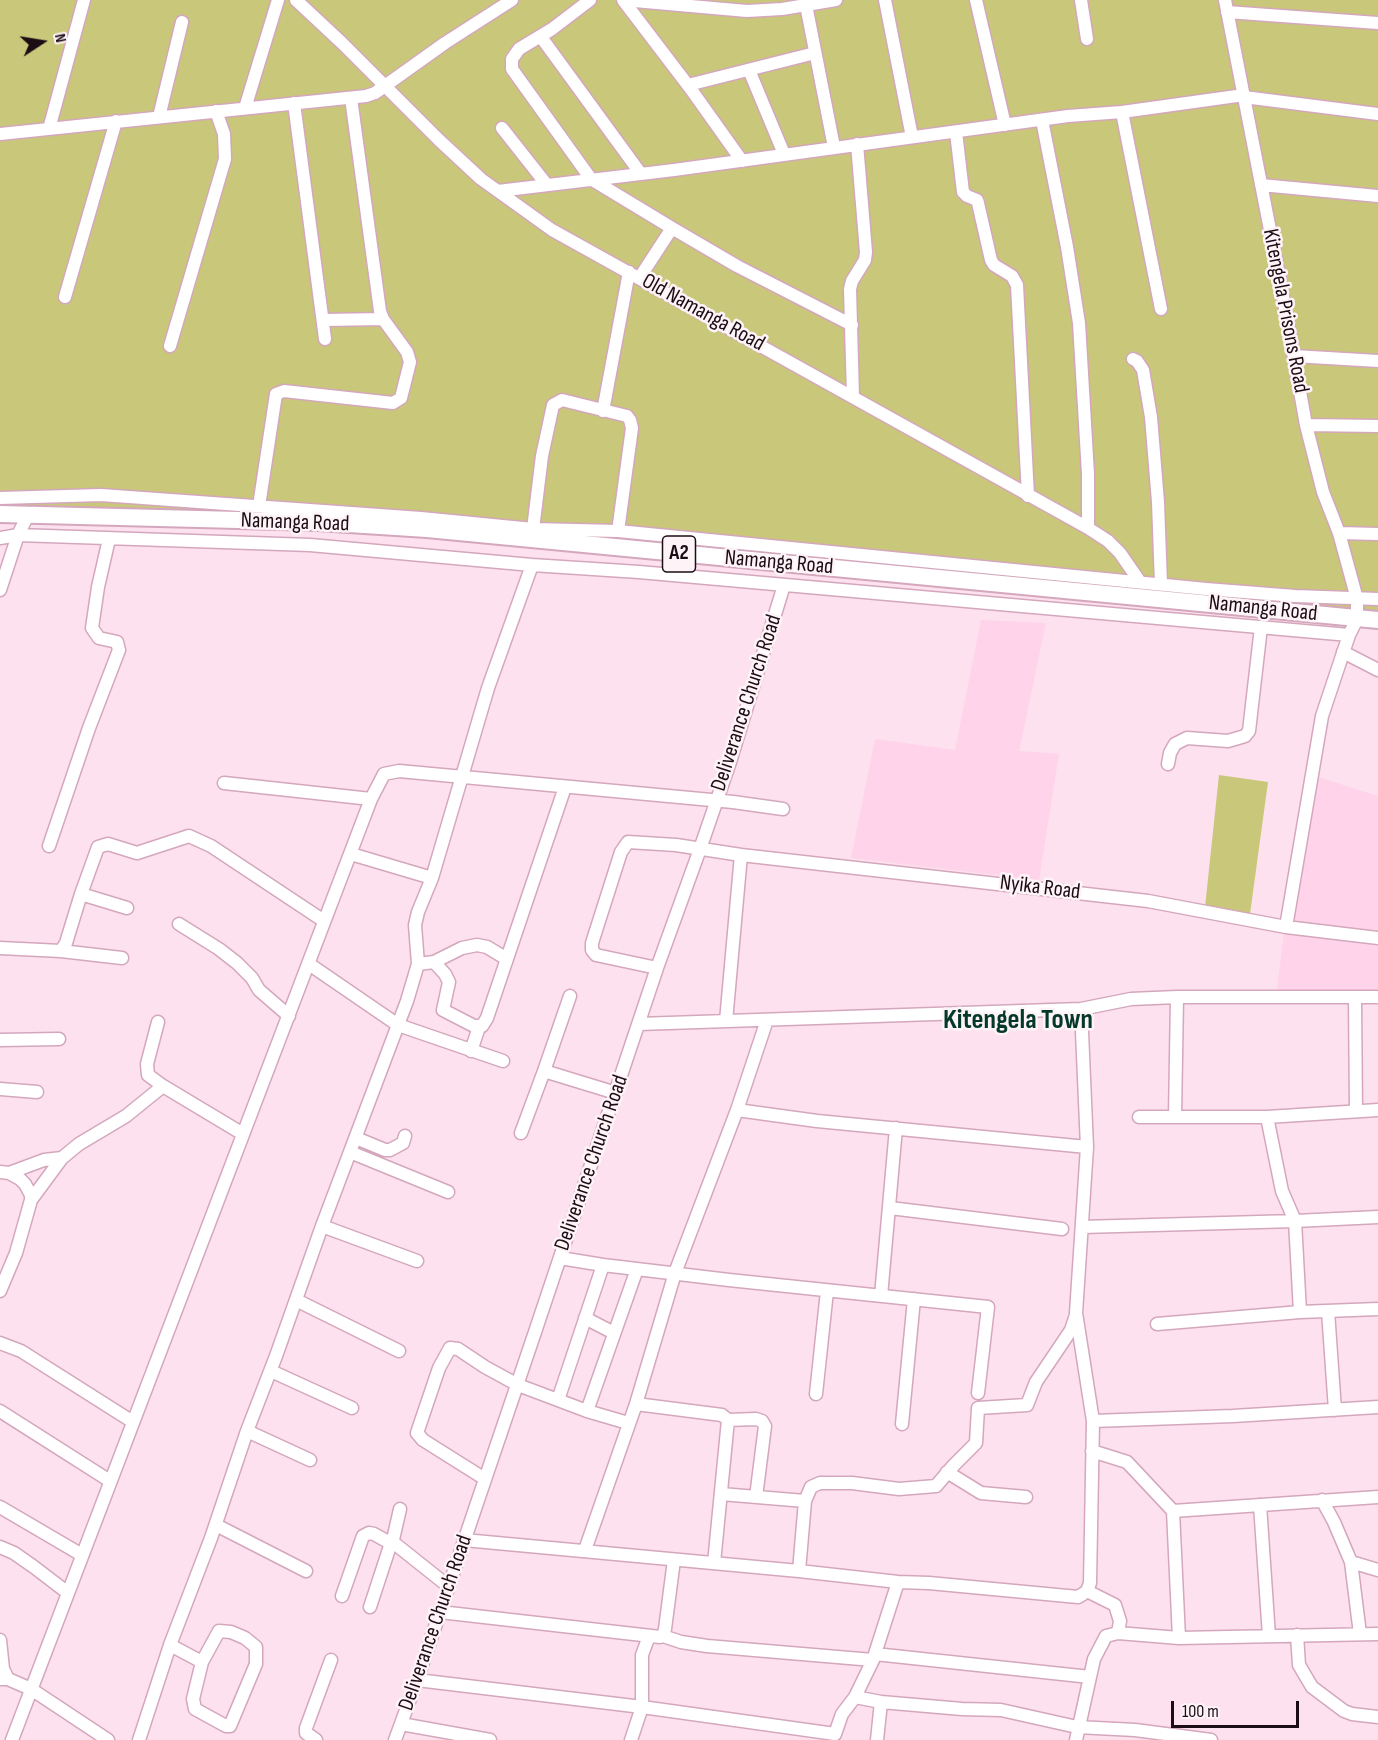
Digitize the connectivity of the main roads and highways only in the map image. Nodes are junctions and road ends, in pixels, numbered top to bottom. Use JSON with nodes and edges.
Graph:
{"nodes":[{"id":1,"x":0,"y":514,"type":"edge"},
{"id":2,"x":1378,"y":620,"type":"edge"}],
"edges":[{"from":1,"to":2,"type":"highway","name":"Namanga Road","number":"A2"}]}
